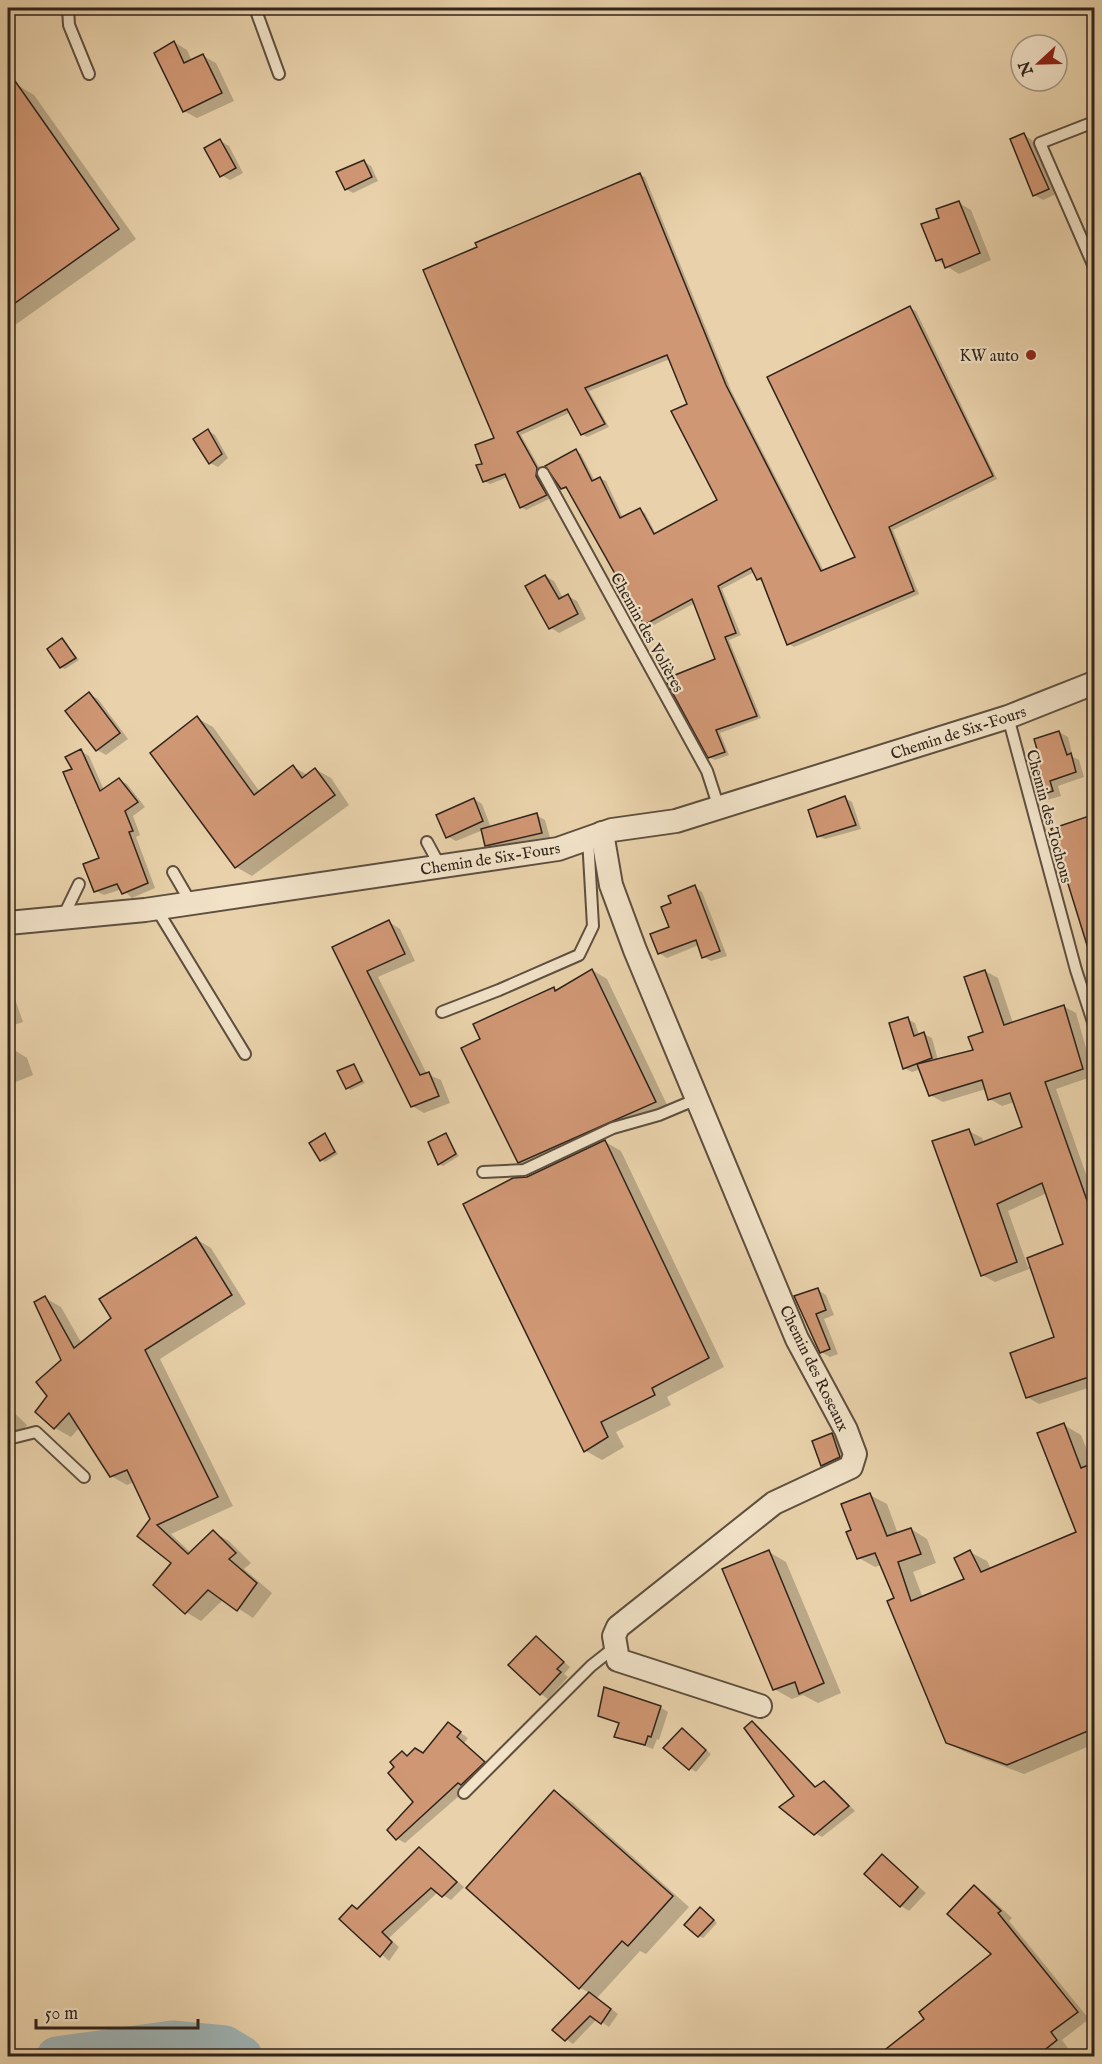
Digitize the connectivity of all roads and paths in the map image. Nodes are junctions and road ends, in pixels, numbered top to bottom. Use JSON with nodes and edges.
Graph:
{"nodes":[{"id":1,"x":68,"y":8,"type":"edge"},
{"id":2,"x":255,"y":8,"type":"edge"},
{"id":3,"x":89,"y":74,"type":"dead end"},
{"id":4,"x":279,"y":74,"type":"dead end"},
{"id":5,"x":1095,"y":122,"type":"edge"},
{"id":6,"x":1095,"y":267,"type":"edge"},
{"id":7,"x":543,"y":473,"type":"dead end"},
{"id":8,"x":1095,"y":683,"type":"edge"},
{"id":9,"x":1008,"y":717,"type":"junction"},
{"id":10,"x":719,"y":808,"type":"junction"},
{"id":11,"x":595,"y":836,"type":"junction"},
{"id":12,"x":427,"y":842,"type":"dead end"},
{"id":13,"x":440,"y":867,"type":"junction"},
{"id":14,"x":173,"y":872,"type":"dead end"},
{"id":15,"x":80,"y":884,"type":"dead end"},
{"id":16,"x":191,"y":903,"type":"junction"},
{"id":17,"x":156,"y":908,"type":"junction"},
{"id":18,"x":63,"y":918,"type":"junction"},
{"id":19,"x":8,"y":923,"type":"edge"},
{"id":20,"x":442,"y":1012,"type":"dead end"},
{"id":21,"x":1095,"y":1025,"type":"edge"},
{"id":22,"x":245,"y":1054,"type":"dead end"},
{"id":23,"x":697,"y":1099,"type":"junction"},
{"id":24,"x":483,"y":1172,"type":"dead end"},
{"id":25,"x":8,"y":1439,"type":"edge"},
{"id":26,"x":84,"y":1477,"type":"dead end"},
{"id":27,"x":615,"y":1647,"type":"junction"},
{"id":28,"x":760,"y":1706,"type":"dead end"},
{"id":29,"x":464,"y":1793,"type":"dead end"}],
"edges":[{"from":1,"to":3,"type":"lane"},
{"from":2,"to":4,"type":"lane"},
{"from":5,"to":6,"type":"lane"},
{"from":7,"to":10,"type":"lane","name":"Chemin des Volières"},
{"from":8,"to":9,"type":"street","name":"Chemin de Six-Fours"},
{"from":9,"to":10,"type":"street","name":"Chemin de Six-Fours"},
{"from":9,"to":21,"type":"lane","name":"Chemin des Tochous"},
{"from":10,"to":11,"type":"street","name":"Chemin de Six-Fours"},
{"from":11,"to":13,"type":"street","name":"Chemin de Six-Fours"},
{"from":11,"to":20,"type":"lane"},
{"from":11,"to":23,"type":"street","name":"Chemin des Roseaux"},
{"from":12,"to":13,"type":"lane"},
{"from":13,"to":16,"type":"street","name":"Chemin de Six-Fours"},
{"from":14,"to":16,"type":"lane"},
{"from":15,"to":18,"type":"lane"},
{"from":16,"to":17,"type":"street","name":"Chemin de Six-Fours"},
{"from":17,"to":18,"type":"street","name":"Chemin de Six-Fours"},
{"from":17,"to":22,"type":"lane"},
{"from":18,"to":19,"type":"street","name":"Chemin de Six-Fours"},
{"from":23,"to":24,"type":"lane"},
{"from":23,"to":27,"type":"street","name":"Chemin des Roseaux"},
{"from":25,"to":26,"type":"lane"},
{"from":27,"to":28,"type":"street"},
{"from":27,"to":29,"type":"lane"}]}
